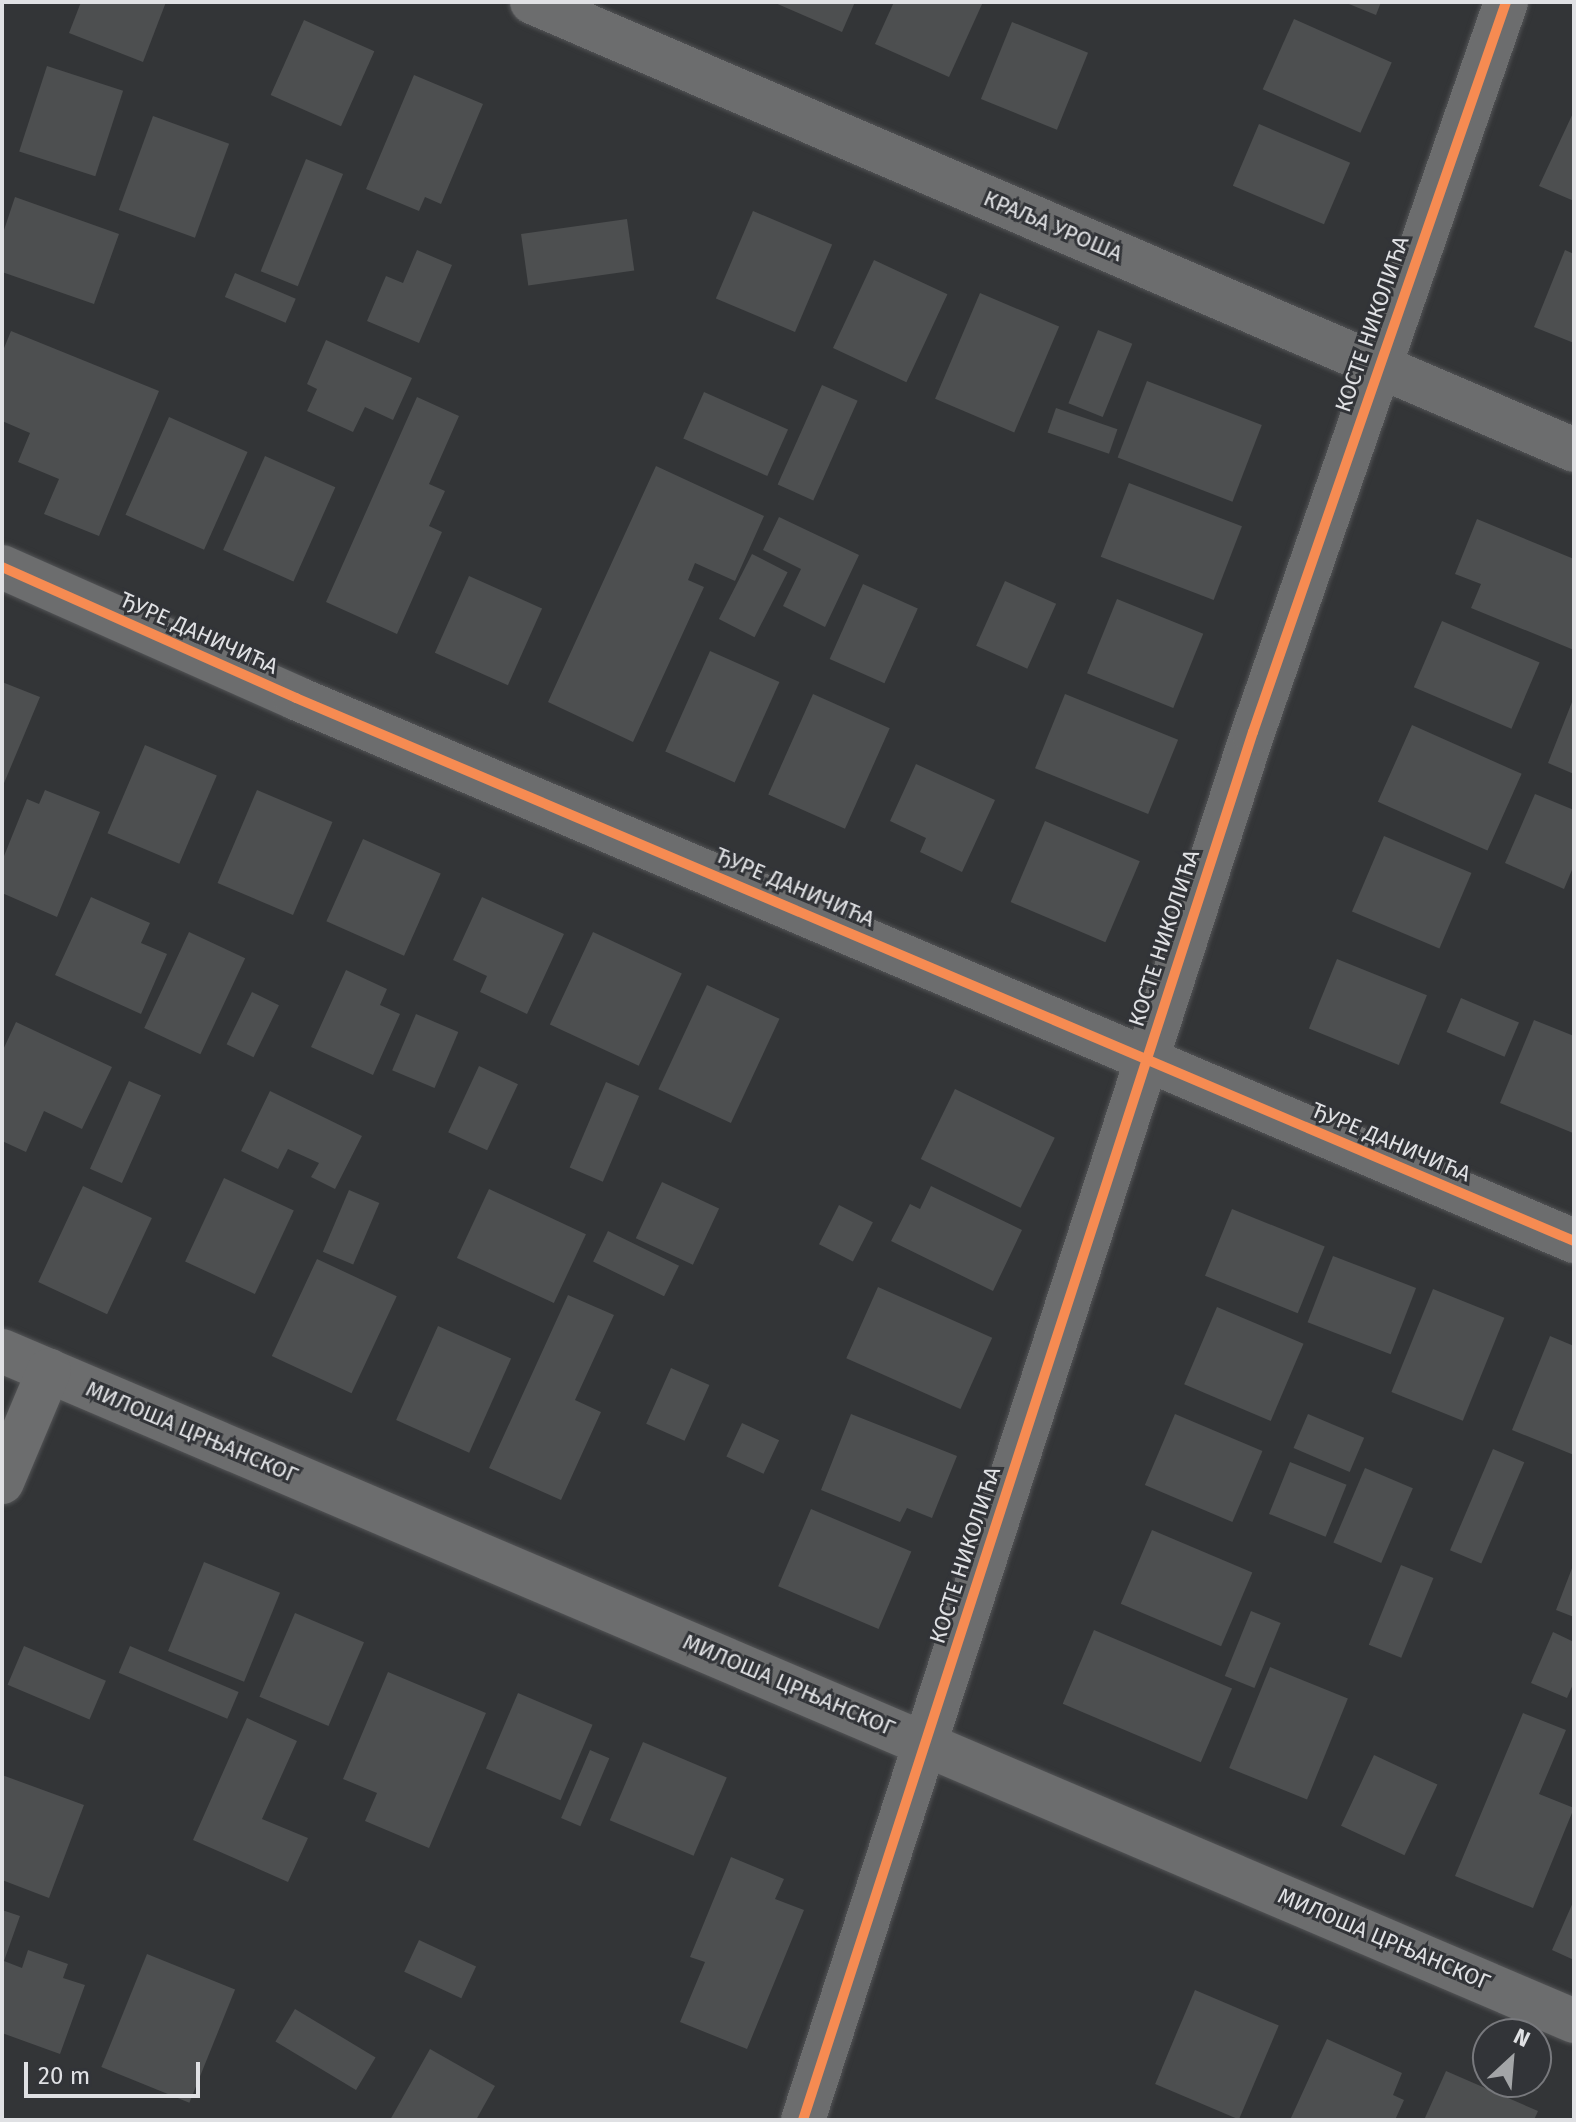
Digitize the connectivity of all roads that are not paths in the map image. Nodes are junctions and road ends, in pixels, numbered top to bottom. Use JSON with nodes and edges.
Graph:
{"nodes":[{"id":1,"x":532,"y":2,"type":"edge"},
{"id":2,"x":1506,"y":2,"type":"edge"},
{"id":3,"x":1379,"y":363,"type":"junction"},
{"id":4,"x":1574,"y":450,"type":"edge"},
{"id":5,"x":2,"y":567,"type":"edge"},
{"id":6,"x":1145,"y":1060,"type":"junction"},
{"id":7,"x":1574,"y":1241,"type":"edge"},
{"id":8,"x":2,"y":1351,"type":"edge"},
{"id":9,"x":49,"y":1371,"type":"junction"},
{"id":10,"x":2,"y":1482,"type":"edge"},
{"id":11,"x":925,"y":1743,"type":"junction"},
{"id":12,"x":1574,"y":2021,"type":"edge"},
{"id":13,"x":803,"y":2120,"type":"edge"}],
"edges":[{"from":1,"to":3,"type":"street","name":"КРАЉА УРОША"},
{"from":2,"to":3,"type":"street","name":"КОСТЕ НИКОЛИЋА"},
{"from":3,"to":4,"type":"street","name":"КРАЉА УРОША"},
{"from":3,"to":6,"type":"street","name":"КОСТЕ НИКОЛИЋА"},
{"from":5,"to":6,"type":"street","name":"ЂУРЕ ДАНИЧИЋА"},
{"from":6,"to":7,"type":"street","name":"ЂУРЕ ДАНИЧИЋА"},
{"from":6,"to":11,"type":"street","name":"КОСТЕ НИКОЛИЋА"},
{"from":8,"to":9,"type":"street","name":"МИЛОША ЦРЊАНСКОГ"},
{"from":9,"to":10,"type":"street"},
{"from":9,"to":11,"type":"street","name":"МИЛОША ЦРЊАНСКОГ"},
{"from":11,"to":12,"type":"street","name":"МИЛОША ЦРЊАНСКОГ"},
{"from":11,"to":13,"type":"street","name":"КОСТЕ НИКОЛИЋА"}]}
